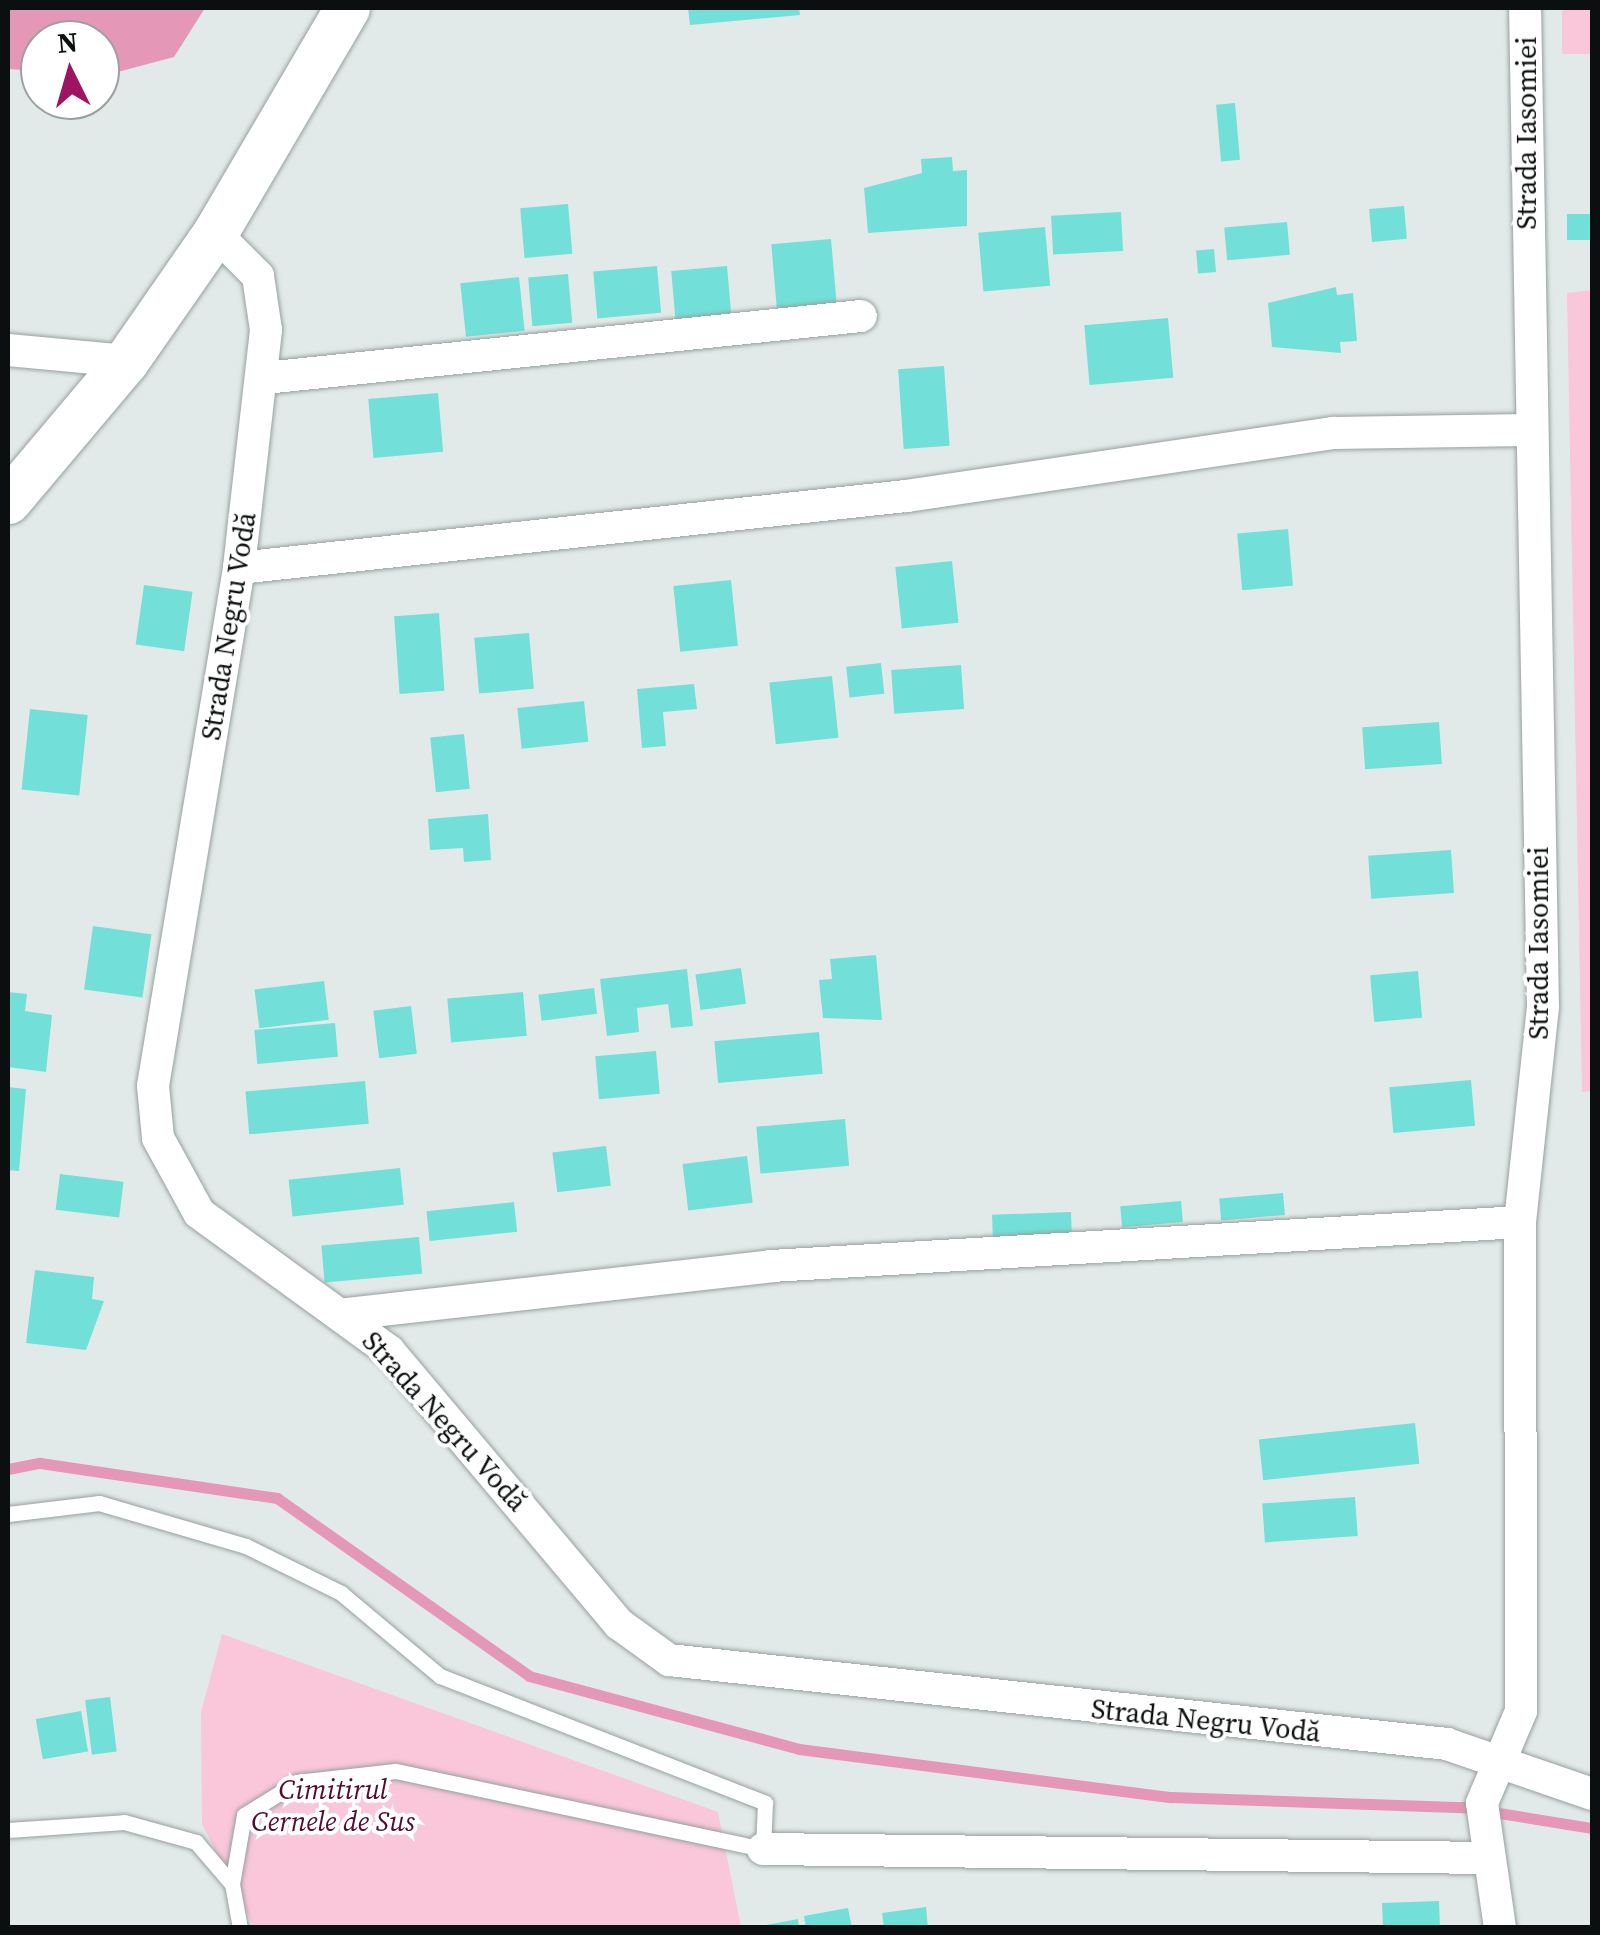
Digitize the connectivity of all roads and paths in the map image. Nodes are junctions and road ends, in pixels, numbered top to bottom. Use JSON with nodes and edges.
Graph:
{"nodes":[{"id":1,"x":347,"y":8,"type":"edge"},
{"id":2,"x":1525,"y":8,"type":"edge"},
{"id":3,"x":215,"y":233,"type":"junction"},
{"id":4,"x":861,"y":316,"type":"dead end"},
{"id":5,"x":8,"y":350,"type":"edge"},
{"id":6,"x":126,"y":361,"type":"junction"},
{"id":7,"x":264,"y":378,"type":"junction"},
{"id":8,"x":1528,"y":430,"type":"junction"},
{"id":9,"x":8,"y":501,"type":"edge"},
{"id":10,"x":239,"y":568,"type":"junction"},
{"id":11,"x":1520,"y":1222,"type":"junction"},
{"id":12,"x":346,"y":1314,"type":"junction"},
{"id":13,"x":8,"y":1514,"type":"edge"},
{"id":14,"x":1494,"y":1768,"type":"junction"},
{"id":15,"x":1592,"y":1794,"type":"edge"},
{"id":16,"x":8,"y":1830,"type":"edge"},
{"id":17,"x":763,"y":1849,"type":"junction"},
{"id":18,"x":1489,"y":1858,"type":"junction"},
{"id":19,"x":232,"y":1884,"type":"junction"},
{"id":20,"x":240,"y":1928,"type":"edge"},
{"id":21,"x":1500,"y":1928,"type":"edge"}],
"edges":[{"from":1,"to":3,"type":"street"},
{"from":2,"to":8,"type":"street","name":"Strada Iasomiei"},
{"from":3,"to":6,"type":"street"},
{"from":3,"to":7,"type":"street","name":"Strada Negru Vodă"},
{"from":4,"to":7,"type":"street"},
{"from":5,"to":6,"type":"street"},
{"from":6,"to":9,"type":"street"},
{"from":7,"to":10,"type":"street","name":"Strada Negru Vodă"},
{"from":8,"to":10,"type":"street"},
{"from":8,"to":11,"type":"street","name":"Strada Iasomiei"},
{"from":10,"to":12,"type":"street","name":"Strada Negru Vodă"},
{"from":11,"to":12,"type":"street"},
{"from":11,"to":14,"type":"street","name":"Strada Iasomiei"},
{"from":12,"to":14,"type":"street","name":"Strada Negru Vodă"},
{"from":13,"to":17,"type":"lane"},
{"from":14,"to":15,"type":"street","name":"Strada Negru Vodă"},
{"from":14,"to":18,"type":"street","name":"Strada Iasomiei"},
{"from":16,"to":19,"type":"lane"},
{"from":17,"to":18,"type":"street"},
{"from":17,"to":19,"type":"lane"},
{"from":18,"to":21,"type":"street","name":"Strada Iasomiei"},
{"from":19,"to":20,"type":"lane"}]}
